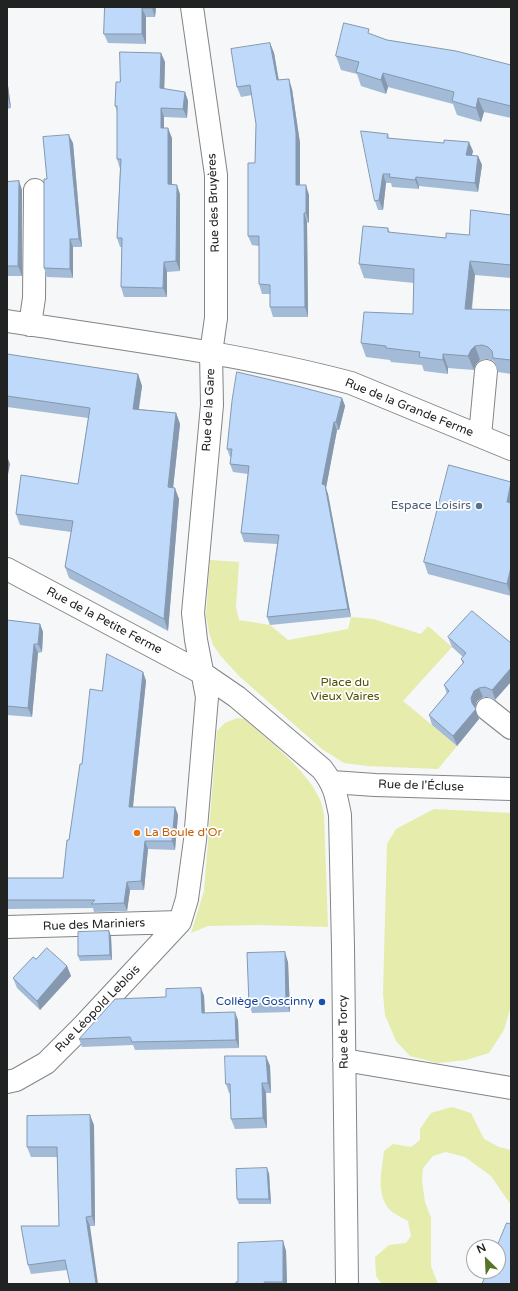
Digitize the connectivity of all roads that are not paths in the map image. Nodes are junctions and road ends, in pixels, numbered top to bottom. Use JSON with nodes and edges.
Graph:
{"nodes":[{"id":1,"x":192,"y":7,"type":"edge"},
{"id":2,"x":35,"y":190,"type":"dead end"},
{"id":3,"x":7,"y":321,"type":"edge"},
{"id":4,"x":30,"y":325,"type":"junction"},
{"id":5,"x":211,"y":353,"type":"junction"},
{"id":6,"x":486,"y":371,"type":"dead end"},
{"id":7,"x":480,"y":436,"type":"junction"},
{"id":8,"x":511,"y":449,"type":"edge"},
{"id":9,"x":7,"y":569,"type":"edge"},
{"id":10,"x":202,"y":673,"type":"junction"},
{"id":11,"x":487,"y":709,"type":"dead end"},
{"id":12,"x":511,"y":728,"type":"edge"},
{"id":13,"x":332,"y":782,"type":"junction"},
{"id":14,"x":511,"y":789,"type":"edge"},
{"id":15,"x":180,"y":922,"type":"junction"},
{"id":16,"x":7,"y":927,"type":"edge"},
{"id":17,"x":344,"y":1060,"type":"junction"},
{"id":18,"x":7,"y":1082,"type":"edge"},
{"id":19,"x":511,"y":1088,"type":"edge"},
{"id":20,"x":347,"y":1284,"type":"edge"}],
"edges":[{"from":1,"to":5,"type":"street","name":"Rue des Bruyères"},
{"from":2,"to":4,"type":"street"},
{"from":3,"to":4,"type":"street","name":"Rue de la Gare"},
{"from":4,"to":5,"type":"street","name":"Rue de la Gare"},
{"from":5,"to":7,"type":"street","name":"Rue de la Grande Ferme"},
{"from":5,"to":10,"type":"street","name":"Rue de la Gare"},
{"from":6,"to":7,"type":"street"},
{"from":7,"to":8,"type":"street","name":"Rue de la Grande Ferme"},
{"from":9,"to":10,"type":"street","name":"Rue de la Petite Ferme"},
{"from":10,"to":13,"type":"street","name":"Rue de la Petite Ferme"},
{"from":10,"to":15,"type":"street"},
{"from":11,"to":12,"type":"street"},
{"from":13,"to":14,"type":"street","name":"Rue de l'Écluse"},
{"from":13,"to":17,"type":"street","name":"Rue de Torcy"},
{"from":15,"to":16,"type":"street","name":"Rue des Mariniers"},
{"from":15,"to":18,"type":"street","name":"Rue Léopold Leblois"},
{"from":17,"to":19,"type":"street"},
{"from":17,"to":20,"type":"street","name":"Rue de Torcy"}]}
